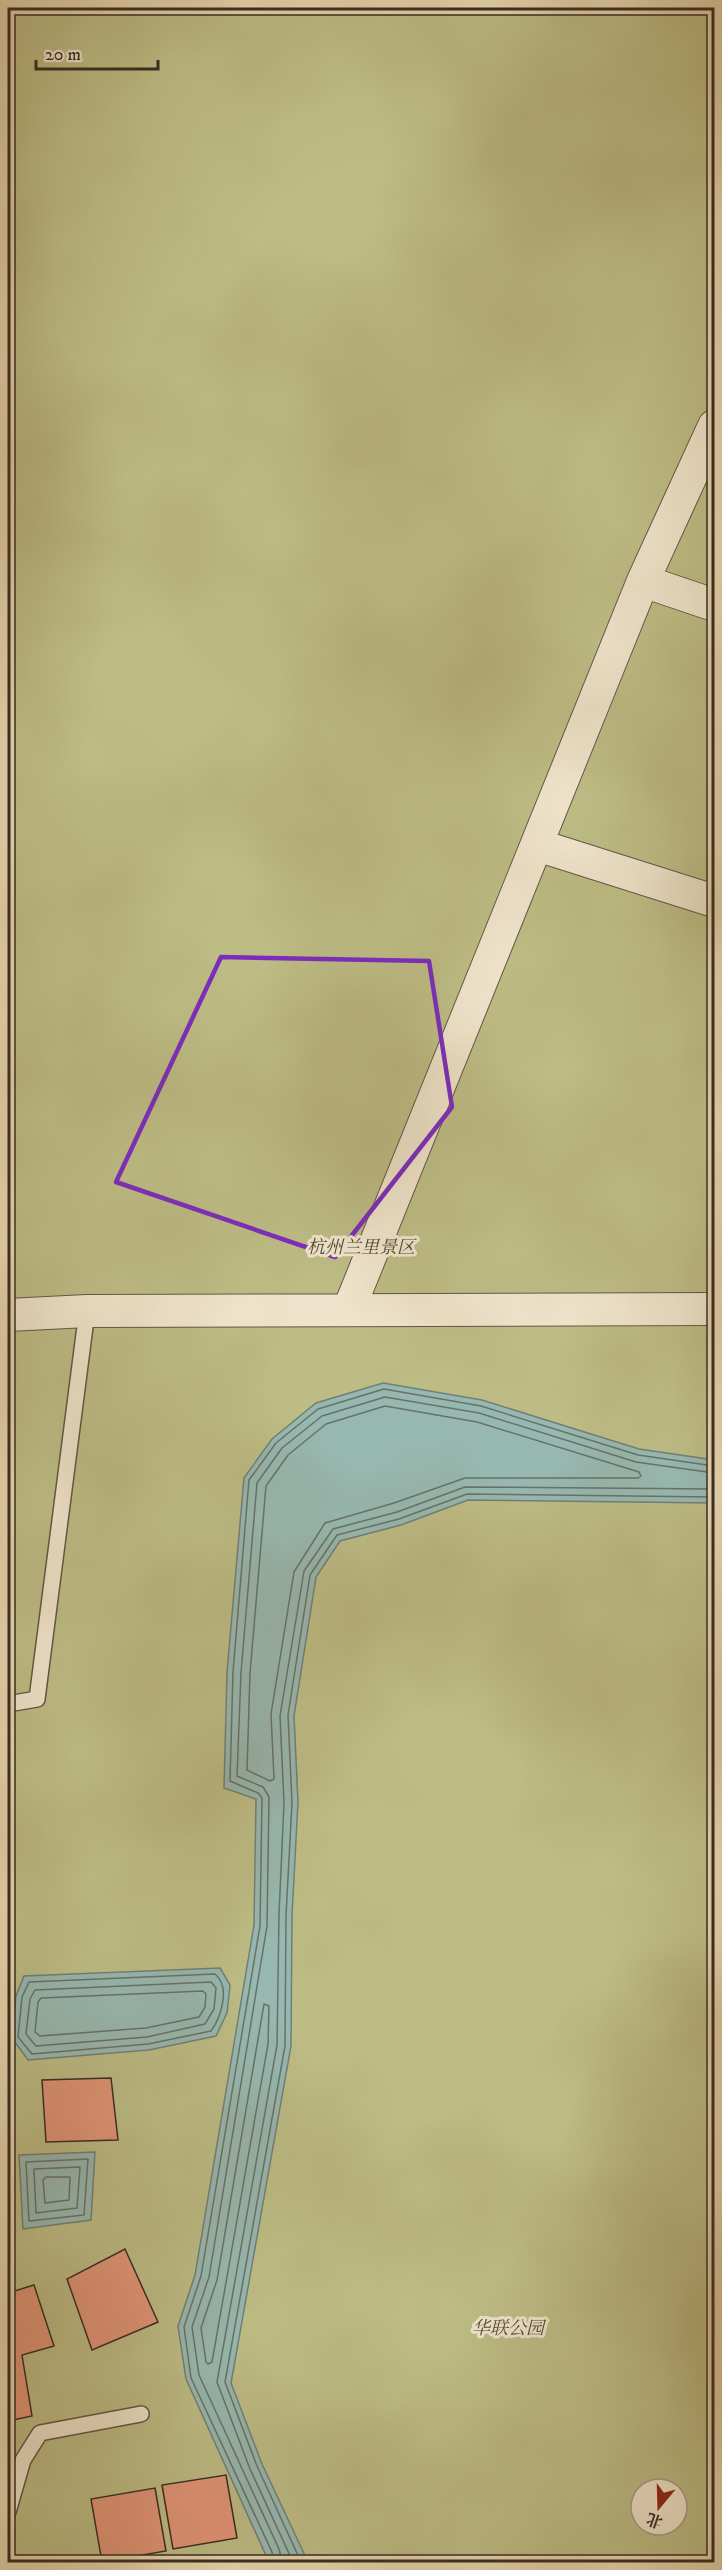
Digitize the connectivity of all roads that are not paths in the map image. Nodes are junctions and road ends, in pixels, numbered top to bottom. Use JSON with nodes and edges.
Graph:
{"nodes":[{"id":1,"x":714,"y":426,"type":"edge"},
{"id":2,"x":643,"y":581,"type":"junction"},
{"id":3,"x":714,"y":604,"type":"edge"},
{"id":4,"x":537,"y":846,"type":"junction"},
{"id":5,"x":714,"y":901,"type":"edge"},
{"id":6,"x":714,"y":1309,"type":"edge"},
{"id":7,"x":349,"y":1310,"type":"junction"},
{"id":8,"x":87,"y":1311,"type":"junction"},
{"id":9,"x":8,"y":1315,"type":"edge"},
{"id":10,"x":8,"y":1704,"type":"edge"},
{"id":11,"x":141,"y":2414,"type":"dead end"},
{"id":12,"x":8,"y":2512,"type":"edge"}],
"edges":[{"from":1,"to":2,"type":"street"},
{"from":2,"to":3,"type":"street"},
{"from":2,"to":4,"type":"street"},
{"from":4,"to":5,"type":"street"},
{"from":4,"to":7,"type":"street"},
{"from":6,"to":7,"type":"street"},
{"from":7,"to":8,"type":"street"},
{"from":8,"to":9,"type":"street"},
{"from":8,"to":10,"type":"lane"},
{"from":11,"to":12,"type":"lane"}]}
